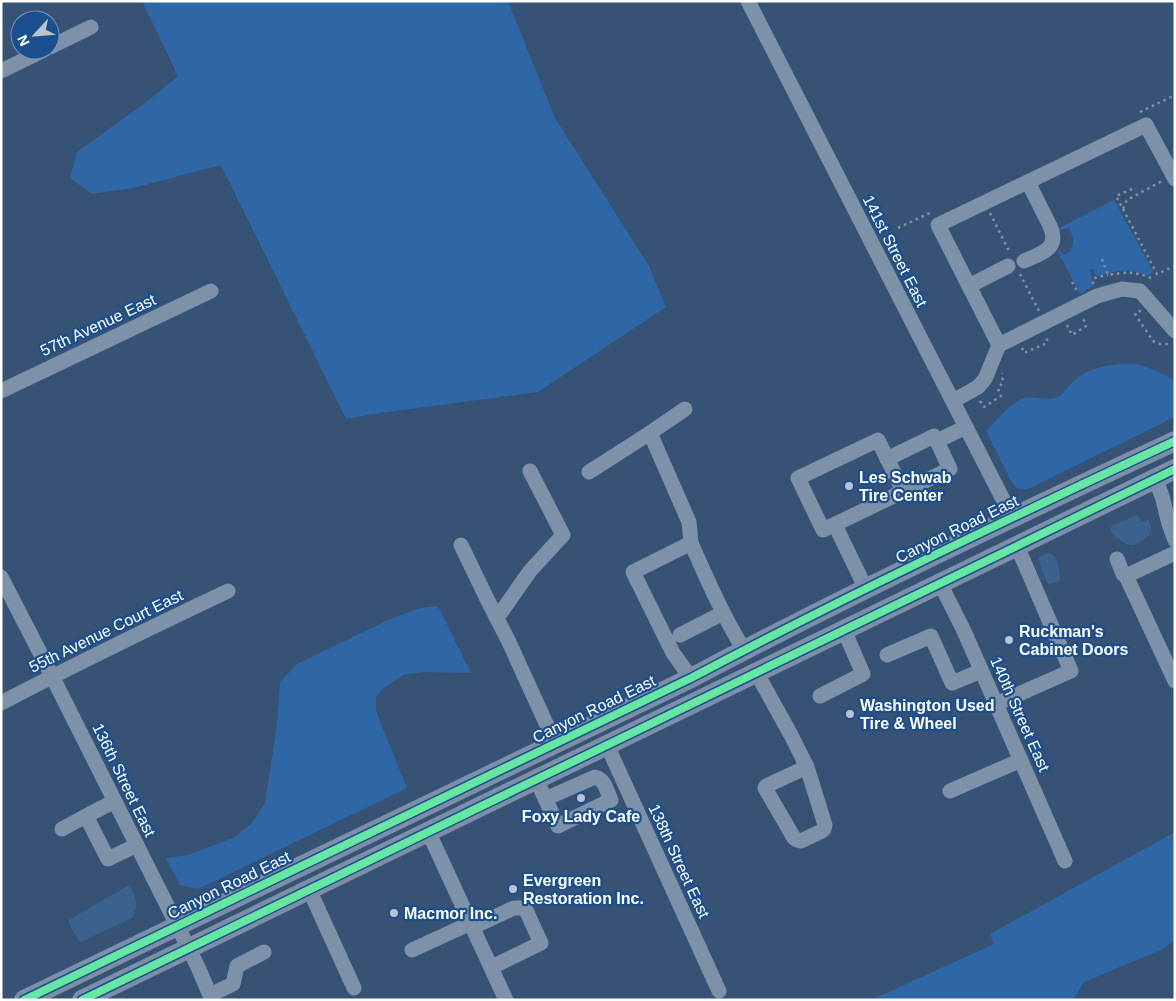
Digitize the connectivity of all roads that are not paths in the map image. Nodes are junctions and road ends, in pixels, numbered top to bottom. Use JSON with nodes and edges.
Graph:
{"nodes":[{"id":1,"x":748,"y":1,"type":"edge"},
{"id":2,"x":91,"y":27,"type":"dead end"},
{"id":3,"x":60,"y":42,"type":"edge"},
{"id":4,"x":24,"y":60,"type":"edge"},
{"id":5,"x":1,"y":71,"type":"edge"},
{"id":6,"x":1172,"y":178,"type":"edge"},
{"id":7,"x":1028,"y":182,"type":"junction"},
{"id":8,"x":1024,"y":261,"type":"dead end"},
{"id":9,"x":1008,"y":266,"type":"dead end"},
{"id":10,"x":969,"y":286,"type":"junction"},
{"id":11,"x":211,"y":291,"type":"dead end"},
{"id":12,"x":1175,"y":331,"type":"edge"},
{"id":13,"x":999,"y":345,"type":"junction"},
{"id":14,"x":1,"y":391,"type":"edge"},
{"id":15,"x":953,"y":402,"type":"junction"},
{"id":16,"x":685,"y":409,"type":"dead end"},
{"id":17,"x":966,"y":427,"type":"junction"},
{"id":18,"x":650,"y":433,"type":"junction"},
{"id":19,"x":937,"y":441,"type":"junction"},
{"id":20,"x":1175,"y":441,"type":"edge"},
{"id":21,"x":887,"y":459,"type":"junction"},
{"id":22,"x":1175,"y":469,"type":"edge"},
{"id":23,"x":530,"y":471,"type":"dead end"},
{"id":24,"x":589,"y":472,"type":"dead end"},
{"id":25,"x":1155,"y":478,"type":"junction"},
{"id":26,"x":903,"y":491,"type":"junction"},
{"id":27,"x":1012,"y":517,"type":"junction"},
{"id":28,"x":834,"y":525,"type":"junction"},
{"id":29,"x":1175,"y":540,"type":"edge"},
{"id":30,"x":691,"y":543,"type":"junction"},
{"id":31,"x":461,"y":545,"type":"dead end"},
{"id":32,"x":1017,"y":546,"type":"junction"},
{"id":33,"x":1175,"y":554,"type":"edge"},
{"id":34,"x":1117,"y":559,"type":"dead end"},
{"id":35,"x":1126,"y":576,"type":"junction"},
{"id":36,"x":1,"y":577,"type":"edge"},
{"id":37,"x":940,"y":583,"type":"junction"},
{"id":38,"x":866,"y":589,"type":"junction"},
{"id":39,"x":228,"y":591,"type":"dead end"},
{"id":40,"x":723,"y":613,"type":"junction"},
{"id":41,"x":497,"y":618,"type":"junction"},
{"id":42,"x":844,"y":630,"type":"junction"},
{"id":43,"x":680,"y":635,"type":"dead end"},
{"id":44,"x":744,"y":650,"type":"junction"},
{"id":45,"x":888,"y":655,"type":"dead end"},
{"id":46,"x":981,"y":671,"type":"junction"},
{"id":47,"x":756,"y":672,"type":"junction"},
{"id":48,"x":52,"y":676,"type":"junction"},
{"id":49,"x":691,"y":678,"type":"junction"},
{"id":50,"x":1175,"y":680,"type":"edge"},
{"id":51,"x":820,"y":696,"type":"dead end"},
{"id":52,"x":1,"y":703,"type":"edge"},
{"id":53,"x":996,"y":704,"type":"junction"},
{"id":54,"x":555,"y":743,"type":"junction"},
{"id":55,"x":607,"y":745,"type":"junction"},
{"id":56,"x":1021,"y":760,"type":"junction"},
{"id":57,"x":806,"y":767,"type":"junction"},
{"id":58,"x":536,"y":779,"type":"junction"},
{"id":59,"x":626,"y":787,"type":"junction"},
{"id":60,"x":950,"y":791,"type":"dead end"},
{"id":61,"x":609,"y":795,"type":"junction"},
{"id":62,"x":546,"y":799,"type":"junction"},
{"id":63,"x":115,"y":801,"type":"junction"},
{"id":64,"x":86,"y":816,"type":"junction"},
{"id":65,"x":62,"y":829,"type":"dead end"},
{"id":66,"x":428,"y":832,"type":"junction"},
{"id":67,"x":137,"y":845,"type":"junction"},
{"id":68,"x":1065,"y":861,"type":"dead end"},
{"id":69,"x":309,"y":889,"type":"junction"},
{"id":70,"x":472,"y":925,"type":"junction"},
{"id":71,"x":177,"y":926,"type":"junction"},
{"id":72,"x":188,"y":948,"type":"junction"},
{"id":73,"x":412,"y":950,"type":"dead end"},
{"id":74,"x":264,"y":952,"type":"dead end"},
{"id":75,"x":492,"y":967,"type":"junction"},
{"id":76,"x":354,"y":988,"type":"dead end"},
{"id":77,"x":719,"y":991,"type":"dead end"},
{"id":78,"x":211,"y":998,"type":"edge"},
{"id":79,"x":503,"y":998,"type":"edge"},
{"id":80,"x":24,"y":1000,"type":"edge"},
{"id":81,"x":82,"y":1000,"type":"edge"}],
"edges":[{"from":1,"to":15,"type":"street","name":"141st Street East"},
{"from":2,"to":3,"type":"street"},
{"from":4,"to":5,"type":"street"},
{"from":6,"to":7,"type":"street"},
{"from":7,"to":8,"type":"street"},
{"from":7,"to":10,"type":"street"},
{"from":9,"to":10,"type":"street"},
{"from":10,"to":13,"type":"street"},
{"from":11,"to":14,"type":"street","name":"57th Avenue East"},
{"from":12,"to":13,"type":"street"},
{"from":13,"to":15,"type":"street"},
{"from":15,"to":17,"type":"street","name":"141st Street East"},
{"from":16,"to":18,"type":"street"},
{"from":17,"to":19,"type":"street"},
{"from":17,"to":27,"type":"street","name":"141st Street East"},
{"from":18,"to":24,"type":"street"},
{"from":18,"to":30,"type":"street"},
{"from":19,"to":21,"type":"street"},
{"from":19,"to":26,"type":"street"},
{"from":20,"to":27,"type":"main road","name":"Canyon Road East"},
{"from":21,"to":26,"type":"street"},
{"from":21,"to":28,"type":"street"},
{"from":22,"to":25,"type":"main road"},
{"from":23,"to":41,"type":"street"},
{"from":25,"to":29,"type":"street"},
{"from":25,"to":32,"type":"main road"},
{"from":26,"to":28,"type":"street"},
{"from":27,"to":37,"type":"main road"},
{"from":27,"to":38,"type":"main road","name":"Canyon Road East"},
{"from":28,"to":38,"type":"street"},
{"from":30,"to":40,"type":"street"},
{"from":30,"to":49,"type":"street"},
{"from":31,"to":41,"type":"street"},
{"from":32,"to":37,"type":"main road"},
{"from":32,"to":53,"type":"street"},
{"from":33,"to":35,"type":"street"},
{"from":34,"to":35,"type":"street"},
{"from":35,"to":50,"type":"street"},
{"from":36,"to":48,"type":"street","name":"136th Street East"},
{"from":37,"to":42,"type":"main road"},
{"from":37,"to":46,"type":"street","name":"140th Street East"},
{"from":38,"to":44,"type":"main road","name":"Canyon Road East"},
{"from":39,"to":48,"type":"street","name":"55th Avenue Court East"},
{"from":40,"to":43,"type":"street"},
{"from":40,"to":44,"type":"street"},
{"from":41,"to":54,"type":"street"},
{"from":42,"to":47,"type":"main road"},
{"from":42,"to":51,"type":"street"},
{"from":44,"to":49,"type":"main road","name":"Canyon Road East"},
{"from":45,"to":46,"type":"street"},
{"from":46,"to":53,"type":"street","name":"140th Street East"},
{"from":47,"to":55,"type":"main road"},
{"from":47,"to":57,"type":"street"},
{"from":48,"to":52,"type":"street","name":"55th Avenue Court East"},
{"from":48,"to":63,"type":"street","name":"136th Street East"},
{"from":49,"to":54,"type":"main road","name":"Canyon Road East"},
{"from":49,"to":55,"type":"main road"},
{"from":53,"to":56,"type":"street","name":"140th Street East"},
{"from":54,"to":71,"type":"main road","name":"Canyon Road East"},
{"from":55,"to":58,"type":"main road"},
{"from":55,"to":59,"type":"street","name":"138th Street East"},
{"from":56,"to":60,"type":"street"},
{"from":56,"to":68,"type":"street","name":"140th Street East"},
{"from":57,"to":57,"type":"street"},
{"from":58,"to":62,"type":"street"},
{"from":58,"to":66,"type":"main road"},
{"from":59,"to":61,"type":"street"},
{"from":59,"to":77,"type":"street","name":"138th Street East"},
{"from":61,"to":62,"type":"street"},
{"from":61,"to":62,"type":"street"},
{"from":63,"to":64,"type":"street"},
{"from":63,"to":67,"type":"street","name":"136th Street East"},
{"from":64,"to":65,"type":"street"},
{"from":64,"to":67,"type":"street"},
{"from":66,"to":69,"type":"main road"},
{"from":66,"to":70,"type":"street"},
{"from":67,"to":71,"type":"street","name":"136th Street East"},
{"from":69,"to":72,"type":"main road"},
{"from":69,"to":76,"type":"street"},
{"from":70,"to":73,"type":"street"},
{"from":70,"to":75,"type":"street"},
{"from":70,"to":75,"type":"street"},
{"from":71,"to":72,"type":"street","name":"136th Street East"},
{"from":71,"to":80,"type":"main road","name":"Canyon Road East"},
{"from":72,"to":78,"type":"street","name":"136th Street East"},
{"from":72,"to":81,"type":"main road"},
{"from":74,"to":78,"type":"street"},
{"from":75,"to":79,"type":"street"}]}
